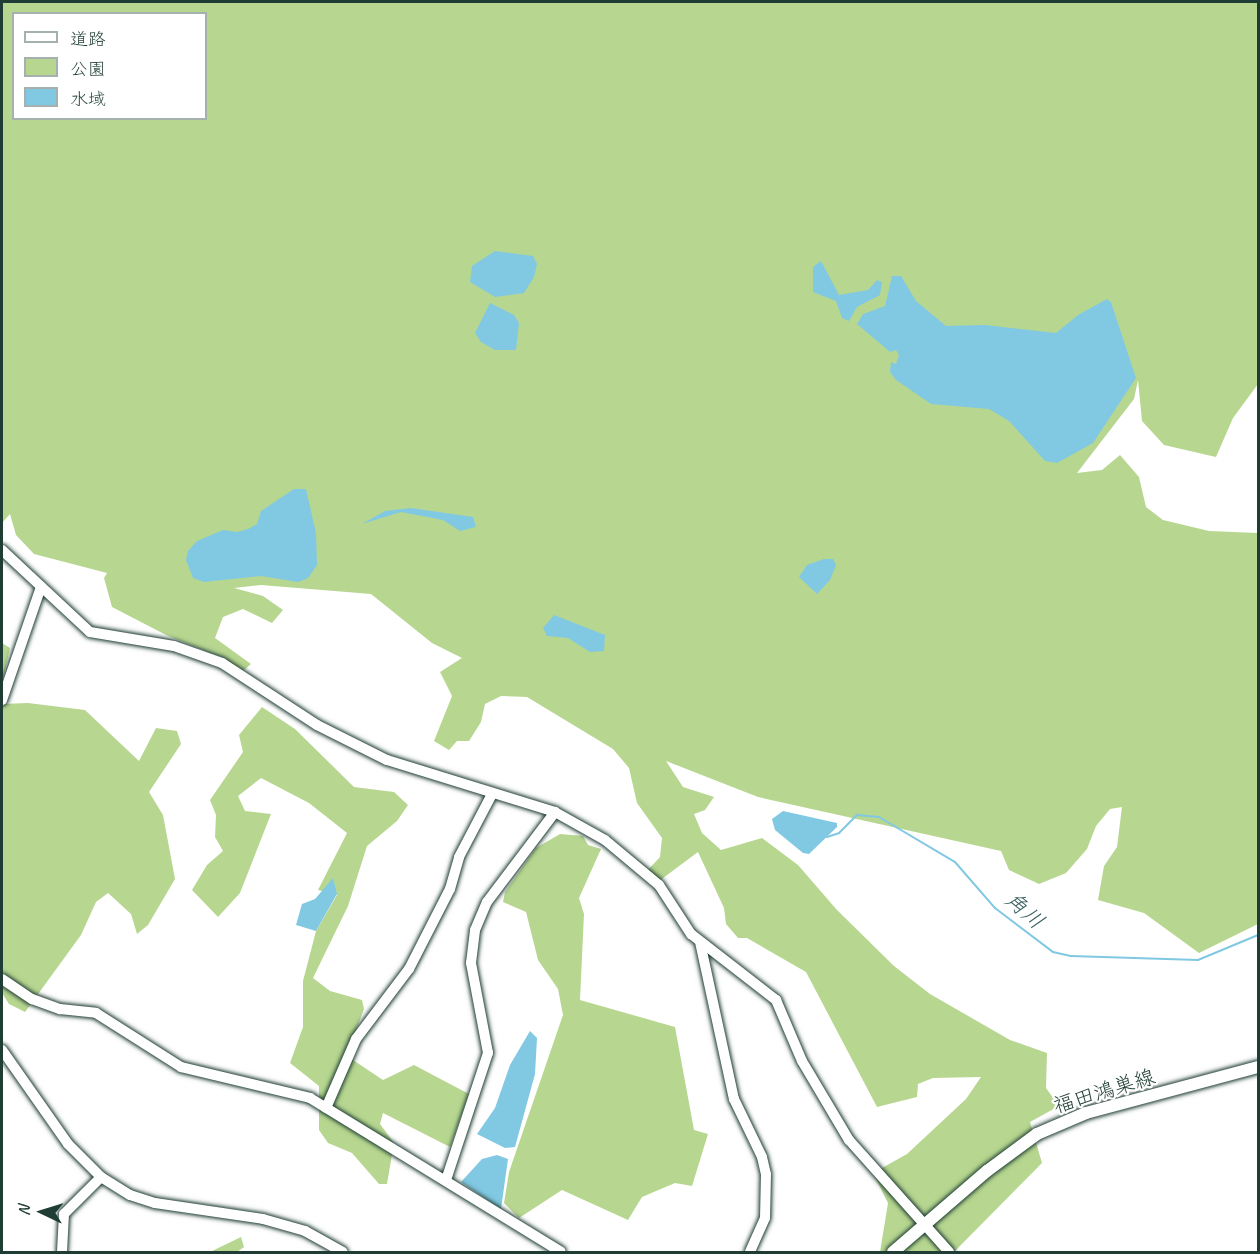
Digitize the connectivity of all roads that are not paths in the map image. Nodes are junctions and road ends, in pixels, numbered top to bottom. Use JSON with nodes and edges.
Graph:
{"nodes":[{"id":1,"x":2,"y":550,"type":"edge"},
{"id":2,"x":41,"y":587,"type":"junction"},
{"id":3,"x":2,"y":700,"type":"edge"},
{"id":4,"x":491,"y":796,"type":"junction"},
{"id":5,"x":555,"y":812,"type":"junction"},
{"id":6,"x":700,"y":942,"type":"junction"},
{"id":7,"x":2,"y":979,"type":"edge"},
{"id":8,"x":2,"y":1050,"type":"edge"},
{"id":9,"x":1258,"y":1067,"type":"edge"},
{"id":10,"x":326,"y":1108,"type":"junction"},
{"id":11,"x":101,"y":1177,"type":"junction"},
{"id":12,"x":446,"y":1180,"type":"junction"},
{"id":13,"x":926,"y":1224,"type":"junction"},
{"id":14,"x":62,"y":1252,"type":"edge"},
{"id":15,"x":343,"y":1252,"type":"edge"},
{"id":16,"x":561,"y":1252,"type":"edge"},
{"id":17,"x":750,"y":1252,"type":"edge"},
{"id":18,"x":893,"y":1252,"type":"edge"},
{"id":19,"x":949,"y":1252,"type":"edge"}],
"edges":[{"from":1,"to":2,"type":"street"},
{"from":2,"to":3,"type":"street"},
{"from":2,"to":4,"type":"street"},
{"from":4,"to":5,"type":"street"},
{"from":4,"to":10,"type":"street"},
{"from":5,"to":6,"type":"street"},
{"from":5,"to":12,"type":"street"},
{"from":6,"to":13,"type":"street"},
{"from":6,"to":17,"type":"street"},
{"from":7,"to":10,"type":"street"},
{"from":8,"to":11,"type":"street"},
{"from":9,"to":13,"type":"main road","name":"福田鴻巣線"},
{"from":10,"to":12,"type":"street"},
{"from":11,"to":14,"type":"street"},
{"from":11,"to":15,"type":"street"},
{"from":12,"to":16,"type":"street"},
{"from":13,"to":18,"type":"main road","name":"福田鴻巣線"},
{"from":13,"to":19,"type":"street"}]}
